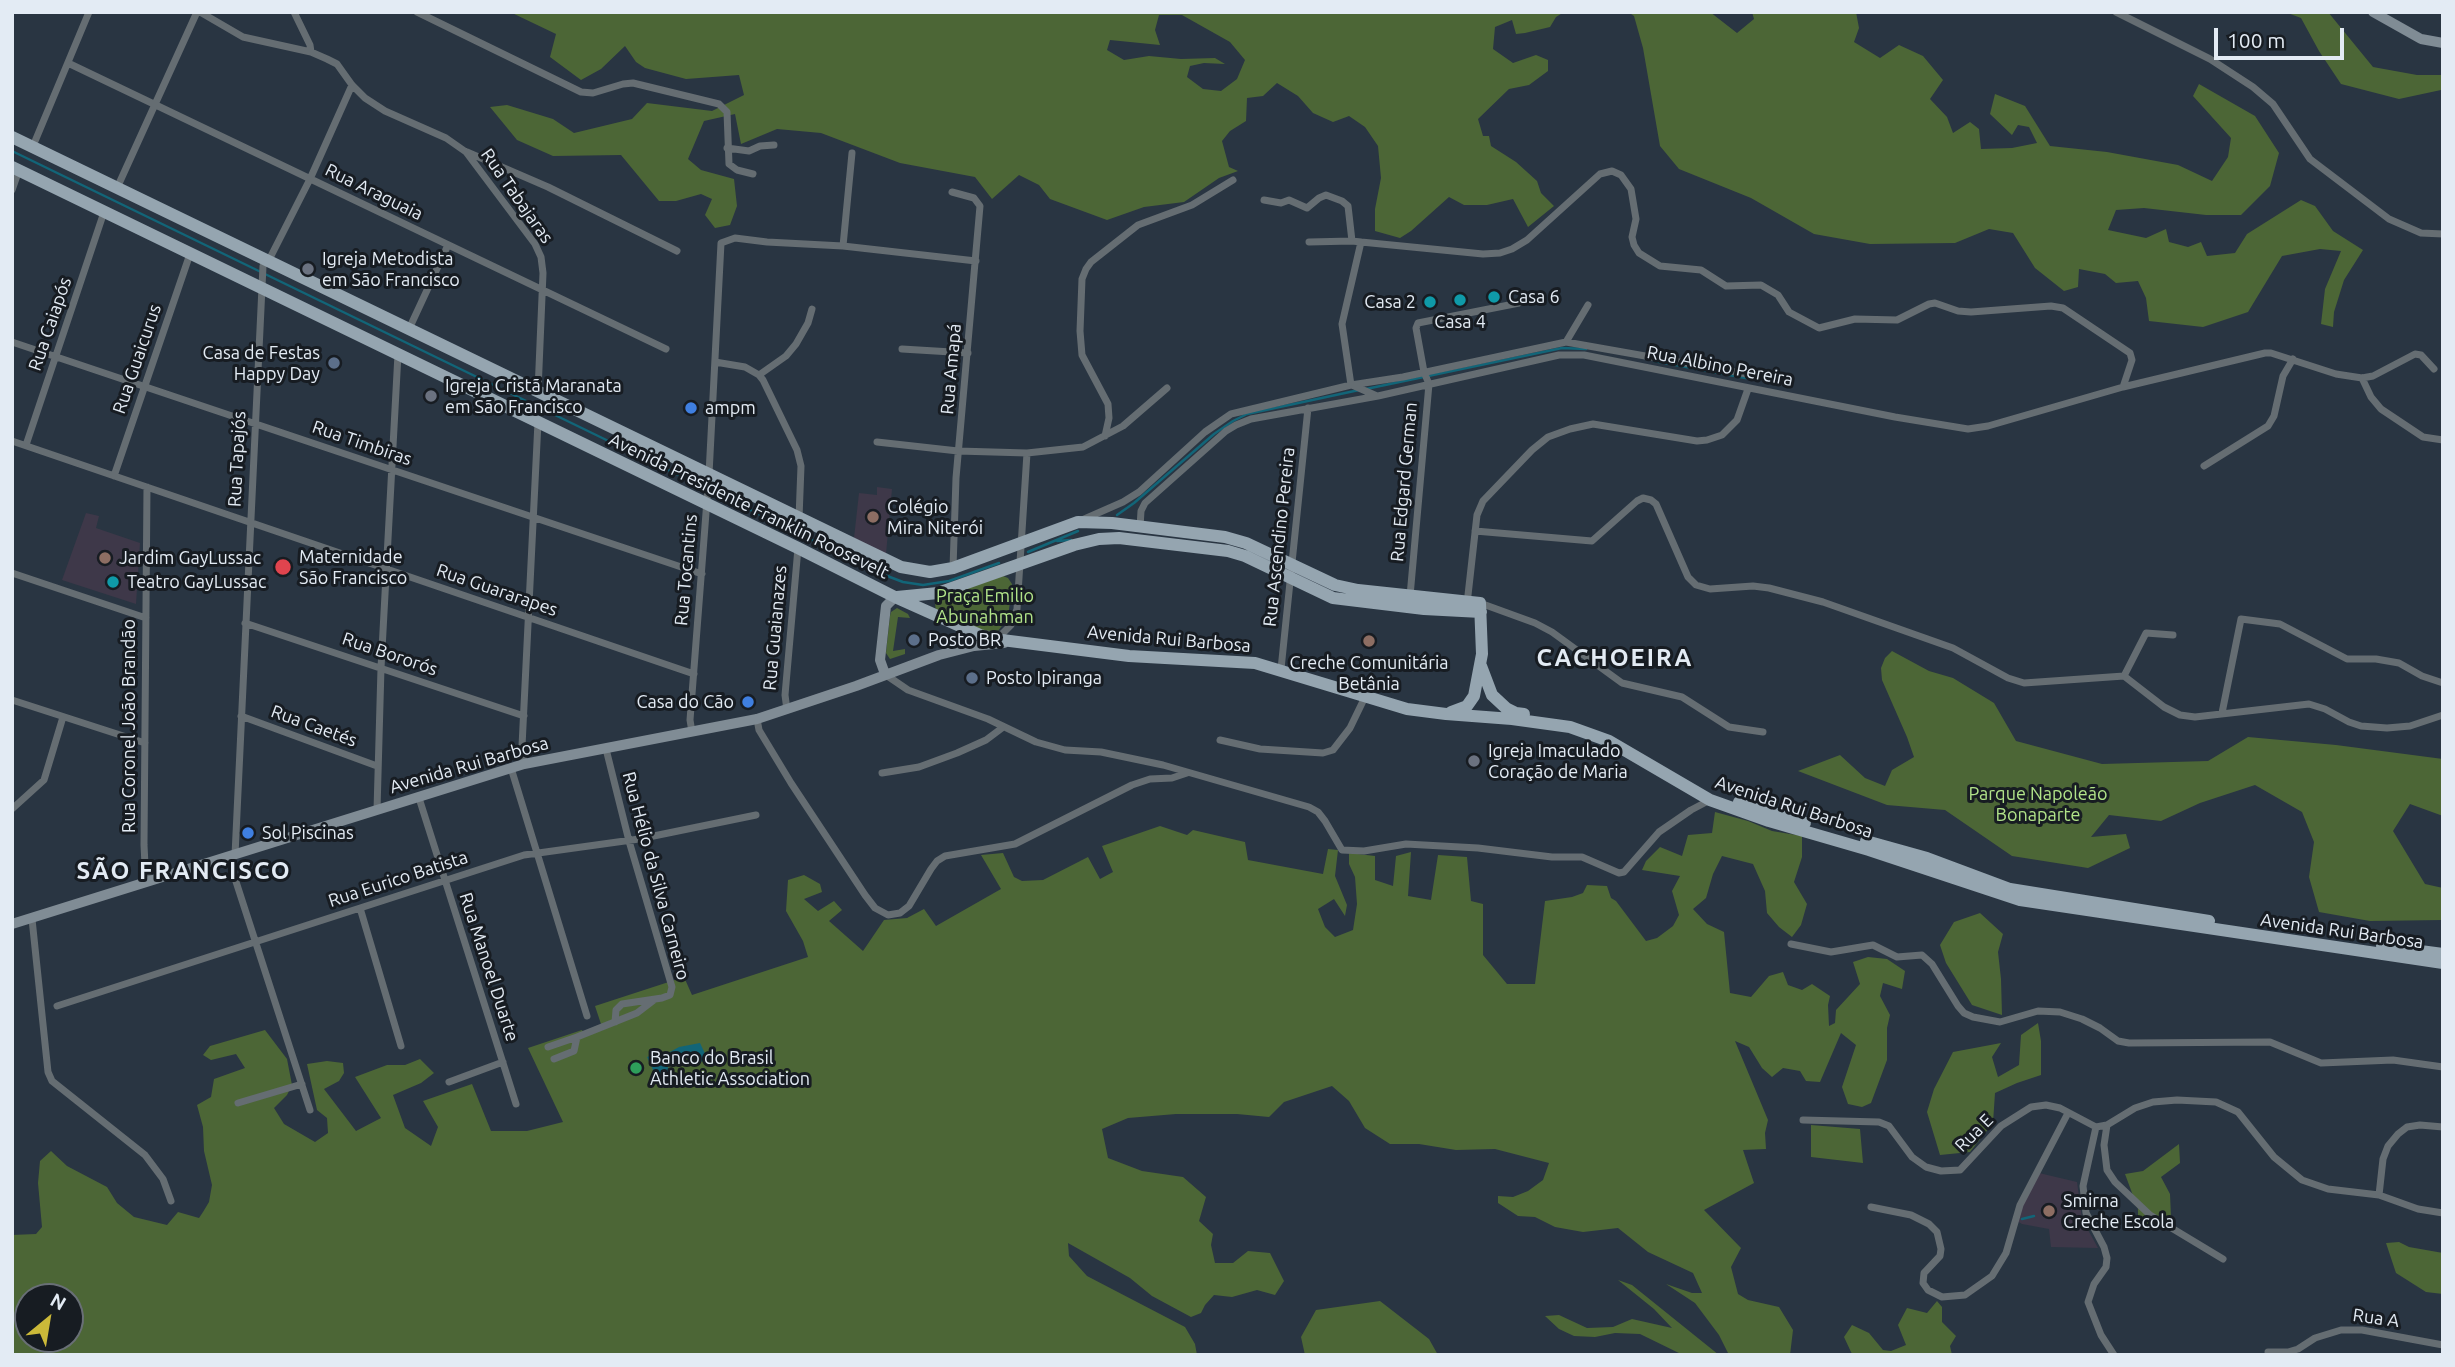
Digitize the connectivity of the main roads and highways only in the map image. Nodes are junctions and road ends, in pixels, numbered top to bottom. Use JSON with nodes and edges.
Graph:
{"nodes":[{"id":1,"x":2373,"y":12,"type":"edge"},
{"id":2,"x":2443,"y":43,"type":"edge"},
{"id":3,"x":12,"y":137,"type":"edge"},
{"id":4,"x":16,"y":169,"type":"edge"},
{"id":5,"x":985,"y":556,"type":"junction"},
{"id":6,"x":1020,"y":564,"type":"junction"},
{"id":7,"x":1290,"y":570,"type":"junction"},
{"id":8,"x":938,"y":593,"type":"junction"},
{"id":9,"x":895,"y":597,"type":"junction"},
{"id":10,"x":1478,"y":607,"type":"junction"},
{"id":11,"x":939,"y":619,"type":"junction"},
{"id":12,"x":986,"y":637,"type":"joint"},
{"id":13,"x":1021,"y":643,"type":"junction"},
{"id":14,"x":1481,"y":666,"type":"junction"},
{"id":15,"x":886,"y":674,"type":"junction"},
{"id":16,"x":1446,"y":715,"type":"junction"},
{"id":17,"x":12,"y":924,"type":"edge"},
{"id":18,"x":2443,"y":954,"type":"edge"},
{"id":19,"x":2443,"y":963,"type":"edge"}],
"edges":[{"from":1,"to":2,"type":"main road"},
{"from":3,"to":5,"type":"main road","name":"Avenida Presidente Franklin Roosevelt"},
{"from":4,"to":9,"type":"main road","name":"Avenida Presidente Franklin Roosevelt"},
{"from":5,"to":6,"type":"main road"},
{"from":5,"to":7,"type":"main road","name":"Avenida Presidente Franklin Roosevelt"},
{"from":6,"to":7,"type":"main road"},
{"from":6,"to":8,"type":"main road"},
{"from":7,"to":10,"type":"main road"},
{"from":7,"to":10,"type":"main road"},
{"from":8,"to":9,"type":"main road"},
{"from":8,"to":11,"type":"main road"},
{"from":9,"to":11,"type":"main road","name":"Avenida Presidente Franklin Roosevelt"},
{"from":9,"to":15,"type":"main road"},
{"from":10,"to":14,"type":"main road"},
{"from":11,"to":12,"type":"main road","name":"Avenida Presidente Franklin Roosevelt"},
{"from":12,"to":13,"type":"main road","name":"Avenida Rui Barbosa"},
{"from":13,"to":15,"type":"main road","name":"Avenida Rui Barbosa"},
{"from":13,"to":16,"type":"main road","name":"Avenida Rui Barbosa"},
{"from":14,"to":16,"type":"main road"},
{"from":14,"to":18,"type":"main road","name":"Avenida Rui Barbosa"},
{"from":15,"to":17,"type":"main road","name":"Avenida Rui Barbosa"},
{"from":16,"to":19,"type":"main road","name":"Avenida Rui Barbosa"}]}
